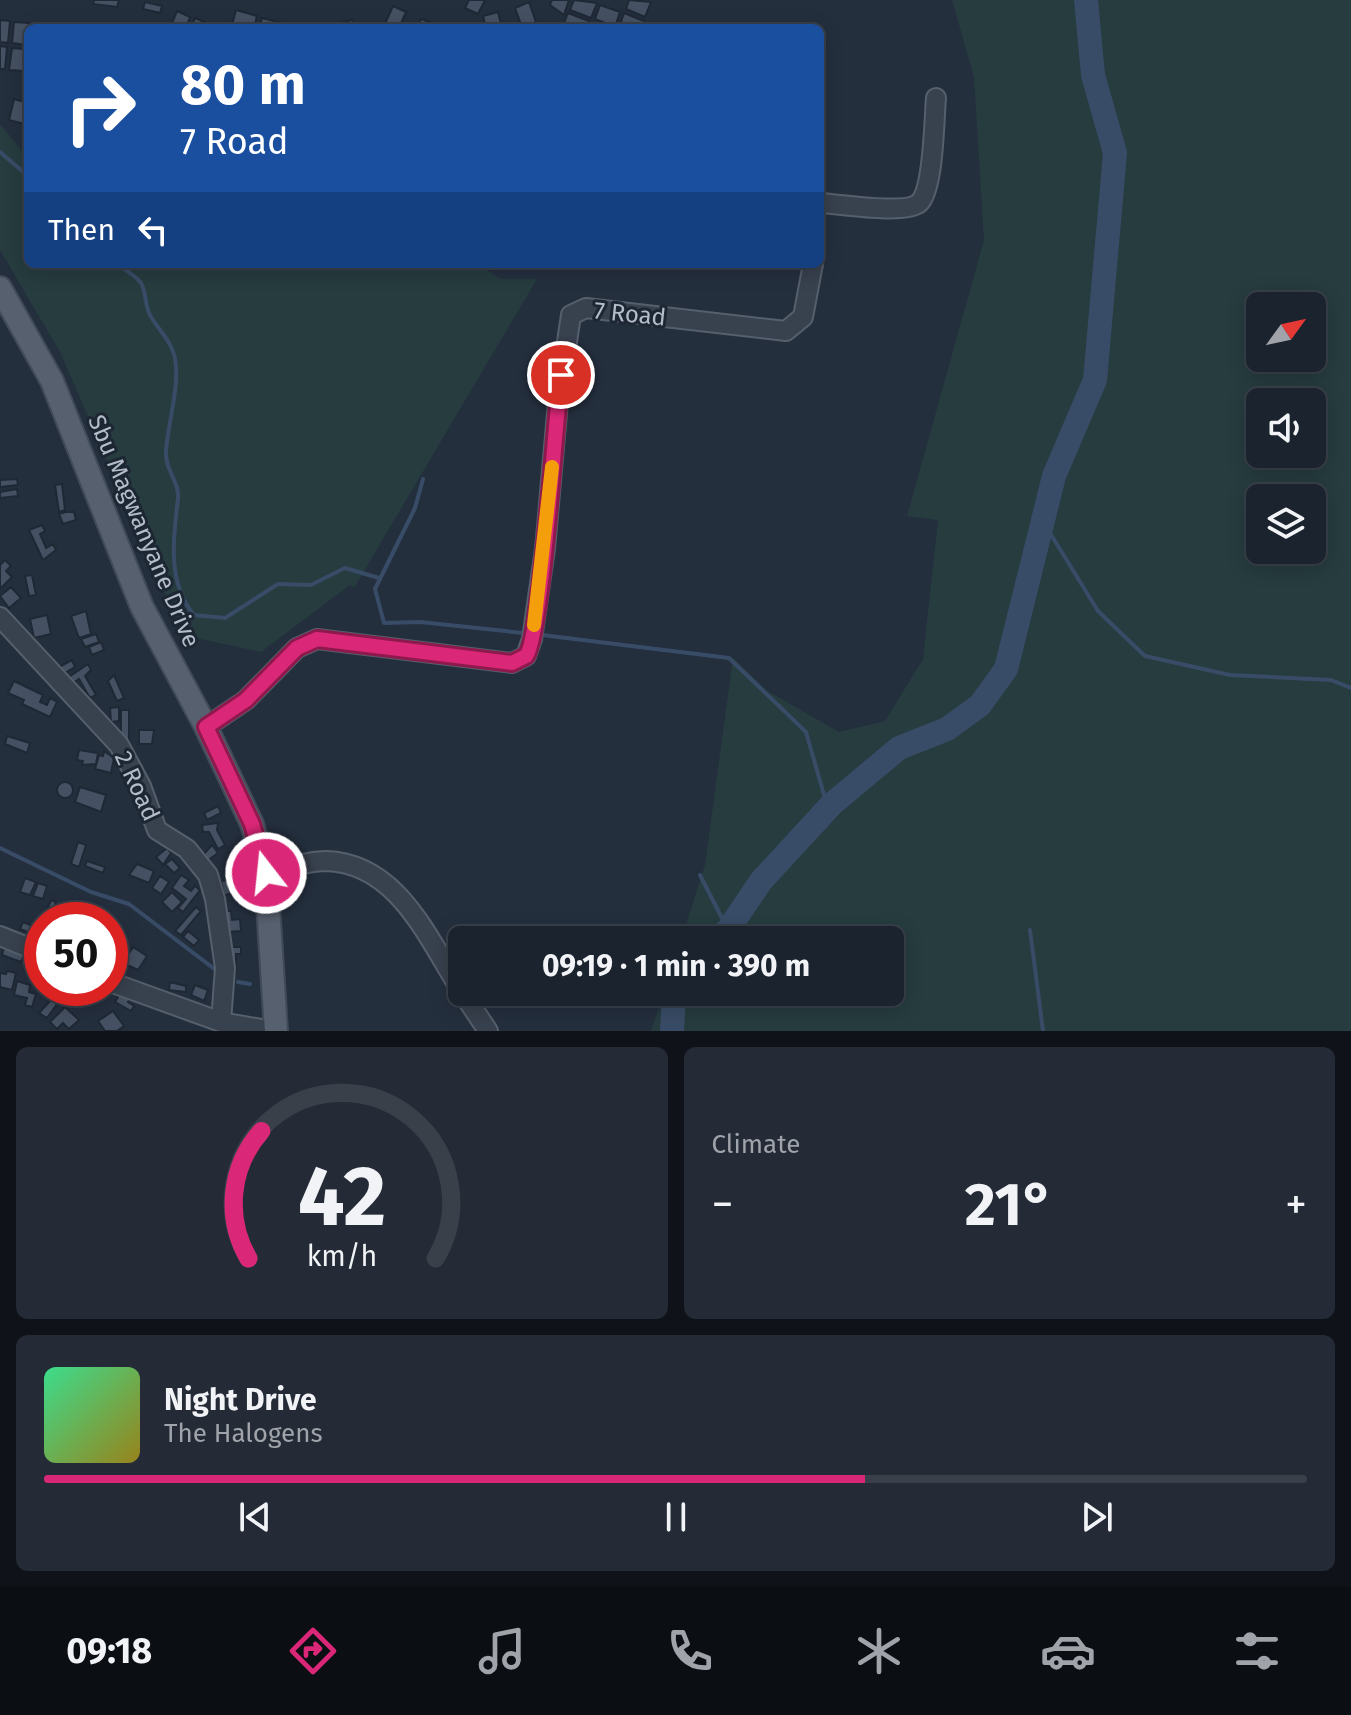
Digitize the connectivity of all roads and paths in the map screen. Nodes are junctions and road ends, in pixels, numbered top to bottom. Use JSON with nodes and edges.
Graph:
{"nodes":[{"id":1,"x":936,"y":98,"type":"dead end"},
{"id":2,"x":824,"y":203,"type":"edge"},
{"id":3,"x":812,"y":268,"type":"edge"},
{"id":4,"x":0,"y":288,"type":"edge"},
{"id":5,"x":0,"y":617,"type":"edge"},
{"id":6,"x":206,"y":727,"type":"junction"},
{"id":7,"x":266,"y":873,"type":"junction"},
{"id":8,"x":0,"y":936,"type":"edge"},
{"id":9,"x":24,"y":946,"type":"edge"},
{"id":10,"x":448,"y":971,"type":"edge"},
{"id":11,"x":128,"y":988,"type":"edge"},
{"id":12,"x":471,"y":1006,"type":"edge"},
{"id":13,"x":221,"y":1022,"type":"junction"},
{"id":14,"x":274,"y":1031,"type":"edge"},
{"id":15,"x":488,"y":1031,"type":"edge"}],
"edges":[{"from":1,"to":2,"type":"street"},
{"from":3,"to":6,"type":"street","name":"7 Road"},
{"from":4,"to":6,"type":"main road","name":"Sbu Magwanyane Drive"},
{"from":5,"to":13,"type":"street","name":"2 Road"},
{"from":6,"to":7,"type":"main road","name":"Sbu Magwanyane Drive"},
{"from":7,"to":10,"type":"street"},
{"from":7,"to":14,"type":"main road","name":"Sbu Magwanyane Drive"},
{"from":8,"to":9,"type":"street"},
{"from":11,"to":13,"type":"street"},
{"from":12,"to":15,"type":"street"},
{"from":13,"to":14,"type":"street"}]}
